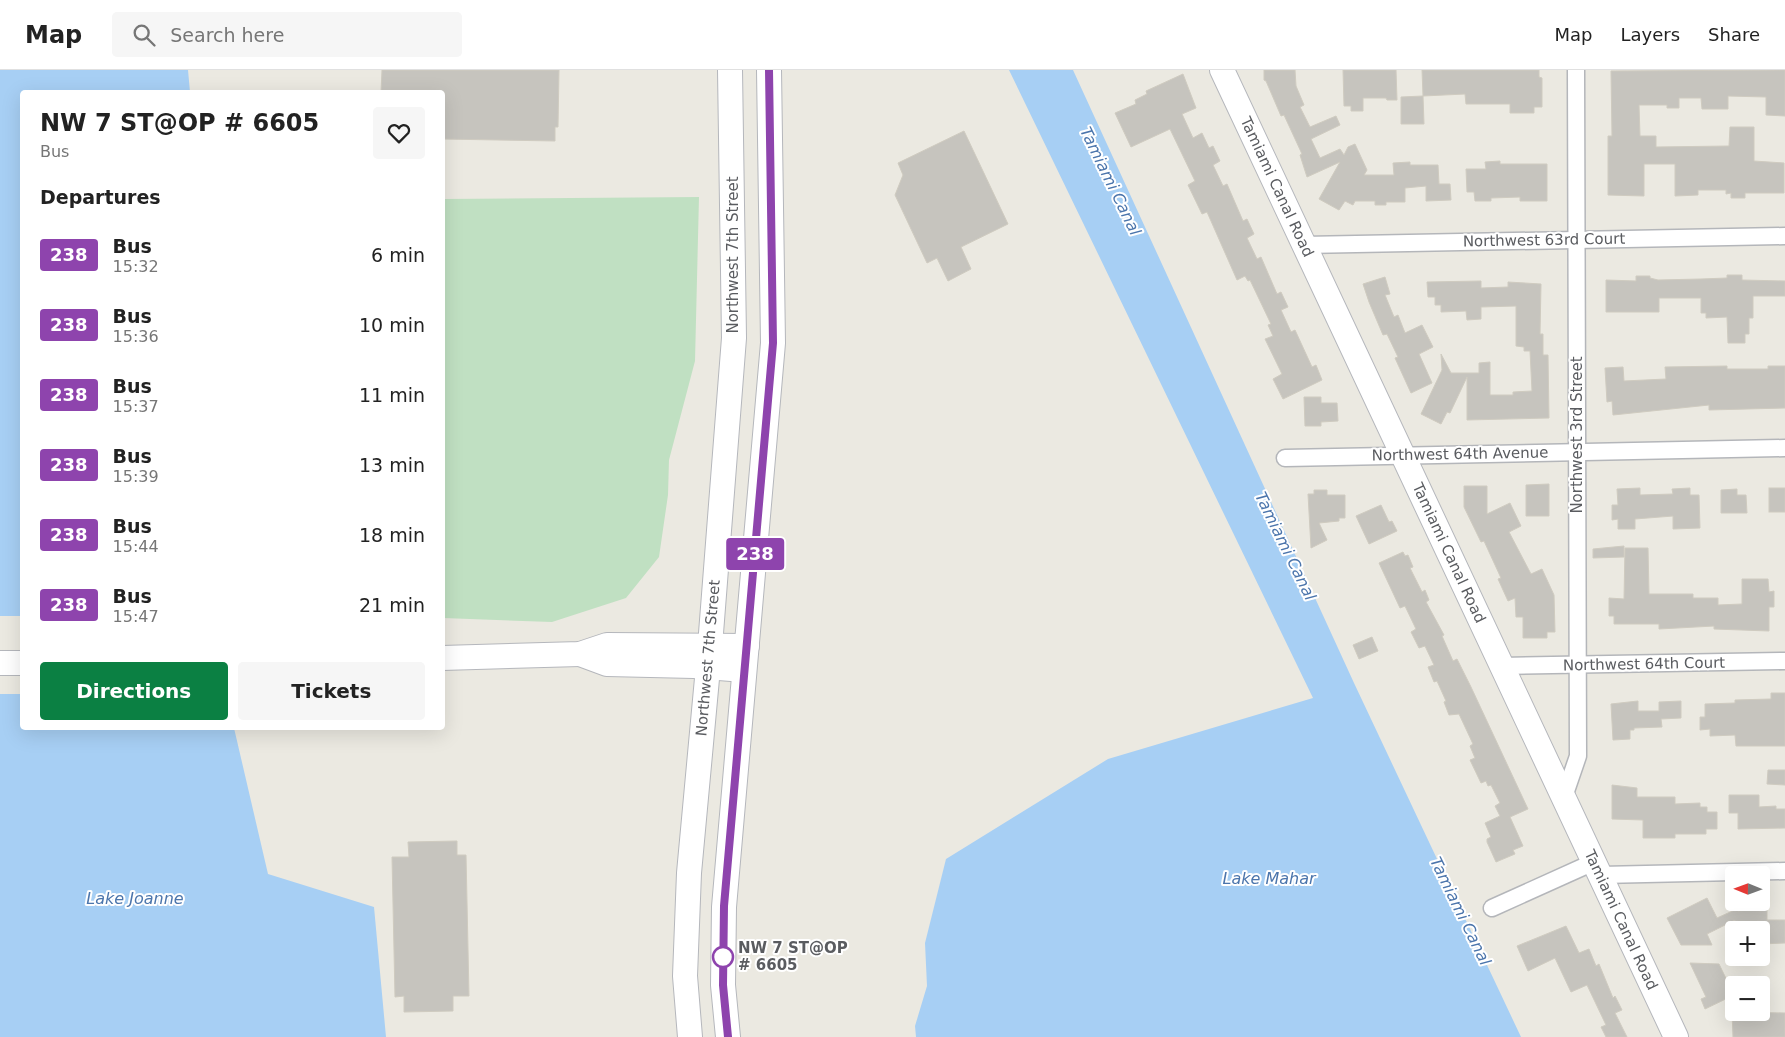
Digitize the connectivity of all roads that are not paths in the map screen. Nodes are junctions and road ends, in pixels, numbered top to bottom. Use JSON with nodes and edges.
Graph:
{"nodes":[{"id":1,"x":730,"y":70,"type":"edge"},
{"id":2,"x":769,"y":70,"type":"edge"},
{"id":3,"x":1222,"y":70,"type":"edge"},
{"id":4,"x":1576,"y":70,"type":"edge"},
{"id":5,"x":1785,"y":236,"type":"edge"},
{"id":6,"x":1578,"y":239,"type":"junction"},
{"id":7,"x":1304,"y":245,"type":"junction"},
{"id":8,"x":1785,"y":448,"type":"edge"},
{"id":9,"x":1577,"y":452,"type":"junction"},
{"id":10,"x":1403,"y":455,"type":"junction"},
{"id":11,"x":1285,"y":458,"type":"dead end"},
{"id":12,"x":747,"y":646,"type":"junction"},
{"id":13,"x":709,"y":657,"type":"junction"},
{"id":14,"x":445,"y":658,"type":"edge"},
{"id":15,"x":1785,"y":661,"type":"edge"},
{"id":16,"x":0,"y":663,"type":"edge"},
{"id":17,"x":20,"y":663,"type":"edge"},
{"id":18,"x":1502,"y":666,"type":"junction"},
{"id":19,"x":1578,"y":666,"type":"junction"},
{"id":20,"x":744,"y":670,"type":"junction"},
{"id":21,"x":1564,"y":797,"type":"junction"},
{"id":22,"x":1598,"y":869,"type":"junction"},
{"id":23,"x":1785,"y":871,"type":"edge"},
{"id":24,"x":1492,"y":908,"type":"dead end"},
{"id":25,"x":690,"y":1037,"type":"edge"},
{"id":26,"x":728,"y":1037,"type":"edge"},
{"id":27,"x":1676,"y":1037,"type":"edge"}],
"edges":[{"from":1,"to":13,"type":"main road","name":"Northwest 7th Street"},
{"from":2,"to":12,"type":"main road"},
{"from":3,"to":7,"type":"main road","name":"Tamiami Canal Road"},
{"from":4,"to":6,"type":"street","name":"Northwest 3rd Street"},
{"from":5,"to":6,"type":"street","name":"Northwest 63rd Court"},
{"from":6,"to":7,"type":"street","name":"Northwest 63rd Court"},
{"from":6,"to":9,"type":"street","name":"Northwest 3rd Street"},
{"from":7,"to":10,"type":"main road","name":"Tamiami Canal Road"},
{"from":8,"to":9,"type":"street","name":"Northwest 64th Avenue"},
{"from":9,"to":10,"type":"street","name":"Northwest 64th Avenue"},
{"from":9,"to":19,"type":"street","name":"Northwest 3rd Street"},
{"from":10,"to":11,"type":"street","name":"Northwest 64th Avenue"},
{"from":10,"to":18,"type":"main road","name":"Tamiami Canal Road"},
{"from":12,"to":13,"type":"main road"},
{"from":12,"to":20,"type":"main road"},
{"from":13,"to":14,"type":"main road"},
{"from":13,"to":20,"type":"main road"},
{"from":13,"to":25,"type":"main road","name":"Northwest 7th Street"},
{"from":15,"to":19,"type":"street","name":"Northwest 64th Court"},
{"from":16,"to":17,"type":"main road"},
{"from":18,"to":19,"type":"street","name":"Northwest 64th Court"},
{"from":18,"to":21,"type":"main road","name":"Tamiami Canal Road"},
{"from":19,"to":21,"type":"street","name":"Northwest 3rd Street"},
{"from":20,"to":26,"type":"main road"},
{"from":21,"to":22,"type":"main road","name":"Tamiami Canal Road"},
{"from":22,"to":23,"type":"street"},
{"from":22,"to":24,"type":"street"},
{"from":22,"to":27,"type":"main road","name":"Tamiami Canal Road"}]}
